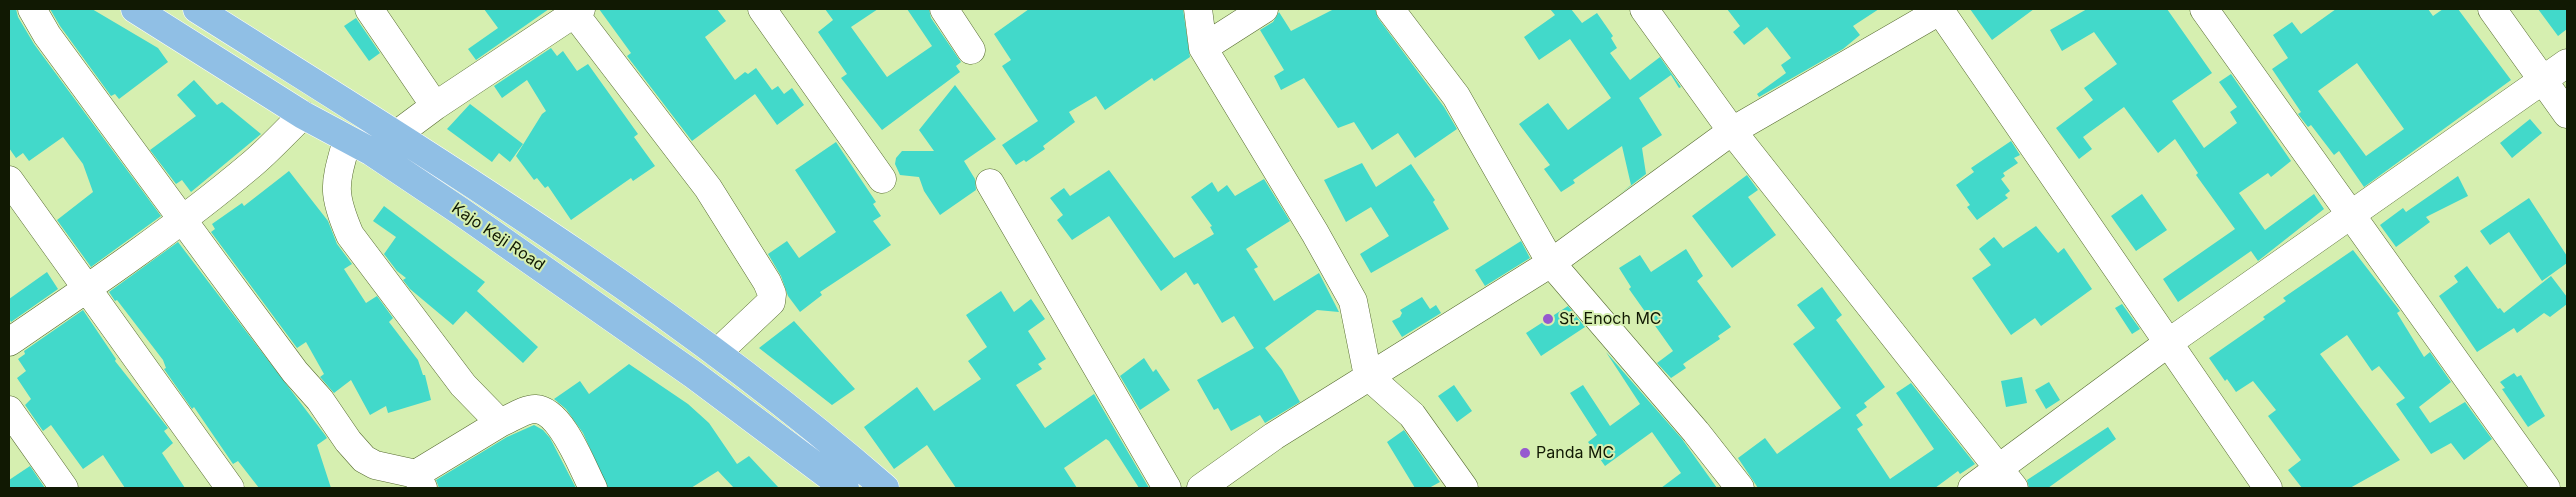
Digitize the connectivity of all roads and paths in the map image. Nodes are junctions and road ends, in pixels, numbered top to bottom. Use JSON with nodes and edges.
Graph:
{"nodes":[{"id":1,"x":32,"y":9,"type":"edge"},
{"id":2,"x":135,"y":9,"type":"edge"},
{"id":3,"x":197,"y":9,"type":"edge"},
{"id":4,"x":369,"y":9,"type":"edge"},
{"id":5,"x":762,"y":9,"type":"edge"},
{"id":6,"x":944,"y":9,"type":"edge"},
{"id":7,"x":1198,"y":9,"type":"edge"},
{"id":8,"x":1264,"y":9,"type":"edge"},
{"id":9,"x":1390,"y":9,"type":"edge"},
{"id":10,"x":1644,"y":9,"type":"edge"},
{"id":11,"x":2204,"y":9,"type":"edge"},
{"id":12,"x":2492,"y":9,"type":"edge"},
{"id":13,"x":576,"y":10,"type":"edge"},
{"id":14,"x":1941,"y":10,"type":"edge"},
{"id":15,"x":1203,"y":48,"type":"junction"},
{"id":16,"x":971,"y":50,"type":"dead end"},
{"id":17,"x":2567,"y":63,"type":"edge"},
{"id":18,"x":2544,"y":79,"type":"junction"},
{"id":19,"x":435,"y":106,"type":"junction"},
{"id":20,"x":303,"y":114,"type":"junction"},
{"id":21,"x":2567,"y":114,"type":"edge"},
{"id":22,"x":1732,"y":131,"type":"junction"},
{"id":23,"x":396,"y":135,"type":"junction"},
{"id":24,"x":347,"y":140,"type":"junction"},
{"id":25,"x":882,"y":179,"type":"dead end"},
{"id":26,"x":9,"y":180,"type":"edge"},
{"id":27,"x":990,"y":184,"type":"dead end"},
{"id":28,"x":2351,"y":215,"type":"junction"},
{"id":29,"x":182,"y":219,"type":"junction"},
{"id":30,"x":1551,"y":263,"type":"junction"},
{"id":31,"x":87,"y":289,"type":"junction"},
{"id":32,"x":9,"y":342,"type":"edge"},
{"id":33,"x":2168,"y":343,"type":"junction"},
{"id":34,"x":717,"y":353,"type":"junction"},
{"id":35,"x":1368,"y":376,"type":"junction"},
{"id":36,"x":767,"y":391,"type":"junction"},
{"id":37,"x":9,"y":410,"type":"edge"},
{"id":38,"x":744,"y":412,"type":"junction"},
{"id":39,"x":500,"y":423,"type":"junction"},
{"id":40,"x":2006,"y":478,"type":"edge"},
{"id":41,"x":420,"y":481,"type":"edge"},
{"id":42,"x":64,"y":488,"type":"edge"},
{"id":43,"x":230,"y":488,"type":"edge"},
{"id":44,"x":592,"y":488,"type":"edge"},
{"id":45,"x":843,"y":488,"type":"edge"},
{"id":46,"x":884,"y":488,"type":"edge"},
{"id":47,"x":1167,"y":488,"type":"edge"},
{"id":48,"x":1200,"y":488,"type":"edge"},
{"id":49,"x":1464,"y":488,"type":"edge"},
{"id":50,"x":1740,"y":488,"type":"edge"},
{"id":51,"x":1972,"y":488,"type":"edge"},
{"id":52,"x":2268,"y":488,"type":"edge"},
{"id":53,"x":2546,"y":488,"type":"edge"}],
"edges":[{"from":1,"to":29,"type":"street"},
{"from":2,"to":20,"type":"main road","name":"Kajo Keji Road"},
{"from":3,"to":23,"type":"main road","name":"Kajo Keji Road"},
{"from":4,"to":19,"type":"street"},
{"from":5,"to":25,"type":"street"},
{"from":6,"to":16,"type":"street"},
{"from":7,"to":15,"type":"street"},
{"from":8,"to":15,"type":"street"},
{"from":9,"to":30,"type":"street"},
{"from":10,"to":22,"type":"street"},
{"from":11,"to":28,"type":"street"},
{"from":12,"to":18,"type":"street"},
{"from":13,"to":19,"type":"street"},
{"from":13,"to":34,"type":"street"},
{"from":14,"to":22,"type":"street"},
{"from":14,"to":33,"type":"street"},
{"from":15,"to":35,"type":"street"},
{"from":17,"to":18,"type":"street"},
{"from":18,"to":21,"type":"street"},
{"from":18,"to":28,"type":"street"},
{"from":19,"to":23,"type":"street"},
{"from":20,"to":24,"type":"main road","name":"Kajo Keji Road"},
{"from":20,"to":29,"type":"street"},
{"from":22,"to":30,"type":"street"},
{"from":22,"to":40,"type":"street"},
{"from":23,"to":34,"type":"main road","name":"Kajo Keji Road"},
{"from":24,"to":38,"type":"main road","name":"Kajo Keji Road"},
{"from":24,"to":39,"type":"street"},
{"from":26,"to":31,"type":"street"},
{"from":27,"to":47,"type":"street"},
{"from":28,"to":33,"type":"street"},
{"from":28,"to":53,"type":"street"},
{"from":29,"to":31,"type":"street"},
{"from":29,"to":41,"type":"street"},
{"from":30,"to":35,"type":"street"},
{"from":30,"to":50,"type":"street"},
{"from":31,"to":32,"type":"street"},
{"from":31,"to":43,"type":"street"},
{"from":33,"to":40,"type":"street"},
{"from":33,"to":52,"type":"street"},
{"from":34,"to":36,"type":"main road","name":"Kajo Keji Road"},
{"from":35,"to":48,"type":"street"},
{"from":35,"to":49,"type":"street"},
{"from":36,"to":38,"type":"street"},
{"from":36,"to":46,"type":"main road","name":"Kajo Keji Road"},
{"from":37,"to":42,"type":"street"},
{"from":38,"to":45,"type":"main road","name":"Kajo Keji Road"},
{"from":39,"to":41,"type":"street"},
{"from":39,"to":44,"type":"street"},
{"from":40,"to":51,"type":"street"}]}
